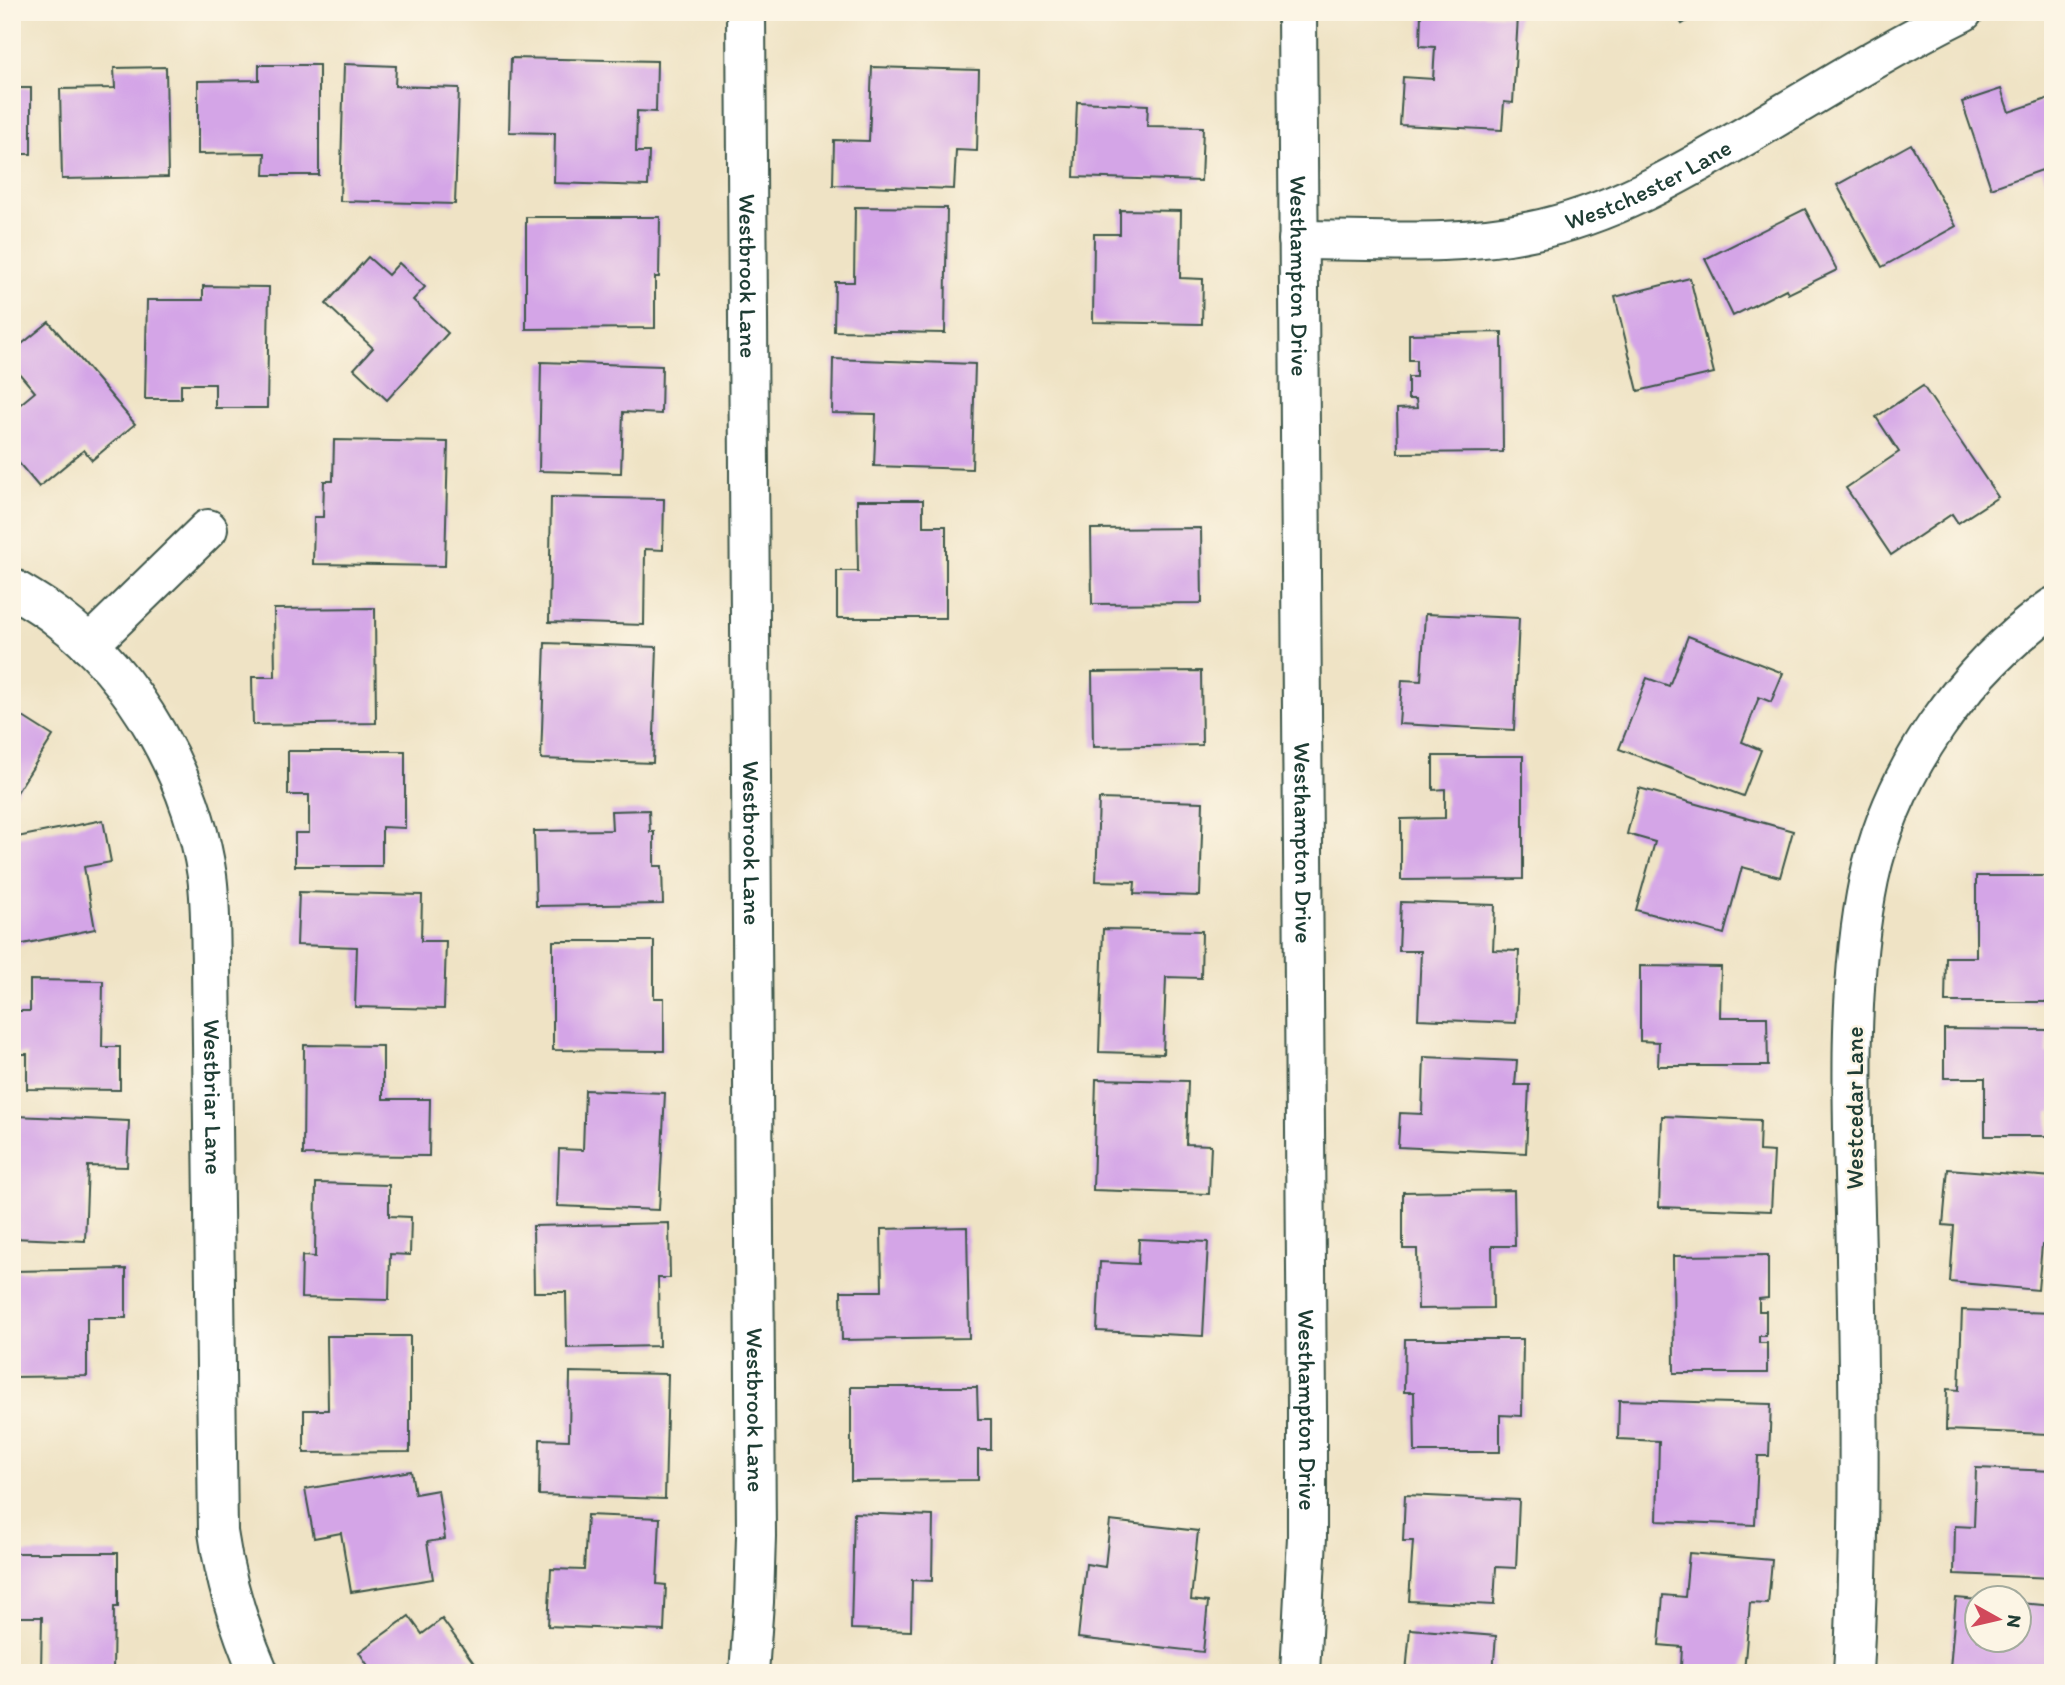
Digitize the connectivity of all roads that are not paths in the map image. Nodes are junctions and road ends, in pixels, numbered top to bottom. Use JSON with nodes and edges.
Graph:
{"nodes":[{"id":1,"x":746,"y":12,"type":"edge"},
{"id":2,"x":1297,"y":12,"type":"edge"},
{"id":3,"x":1963,"y":12,"type":"edge"},
{"id":4,"x":1298,"y":240,"type":"junction"},
{"id":5,"x":208,"y":529,"type":"dead end"},
{"id":6,"x":12,"y":588,"type":"edge"},
{"id":7,"x":2053,"y":607,"type":"edge"},
{"id":8,"x":89,"y":645,"type":"junction"},
{"id":9,"x":259,"y":1673,"type":"edge"},
{"id":10,"x":749,"y":1673,"type":"edge"},
{"id":11,"x":1300,"y":1673,"type":"edge"},
{"id":12,"x":1853,"y":1673,"type":"edge"}],
"edges":[{"from":1,"to":10,"type":"street","name":"Westbrook Lane"},
{"from":2,"to":4,"type":"street","name":"Westhampton Drive"},
{"from":3,"to":4,"type":"street","name":"Westchester Lane"},
{"from":4,"to":11,"type":"street","name":"Westhampton Drive"},
{"from":5,"to":8,"type":"street"},
{"from":6,"to":8,"type":"street","name":"Westbriar Lane"},
{"from":7,"to":12,"type":"street","name":"Westcedar Lane"},
{"from":8,"to":9,"type":"street","name":"Westbriar Lane"}]}
